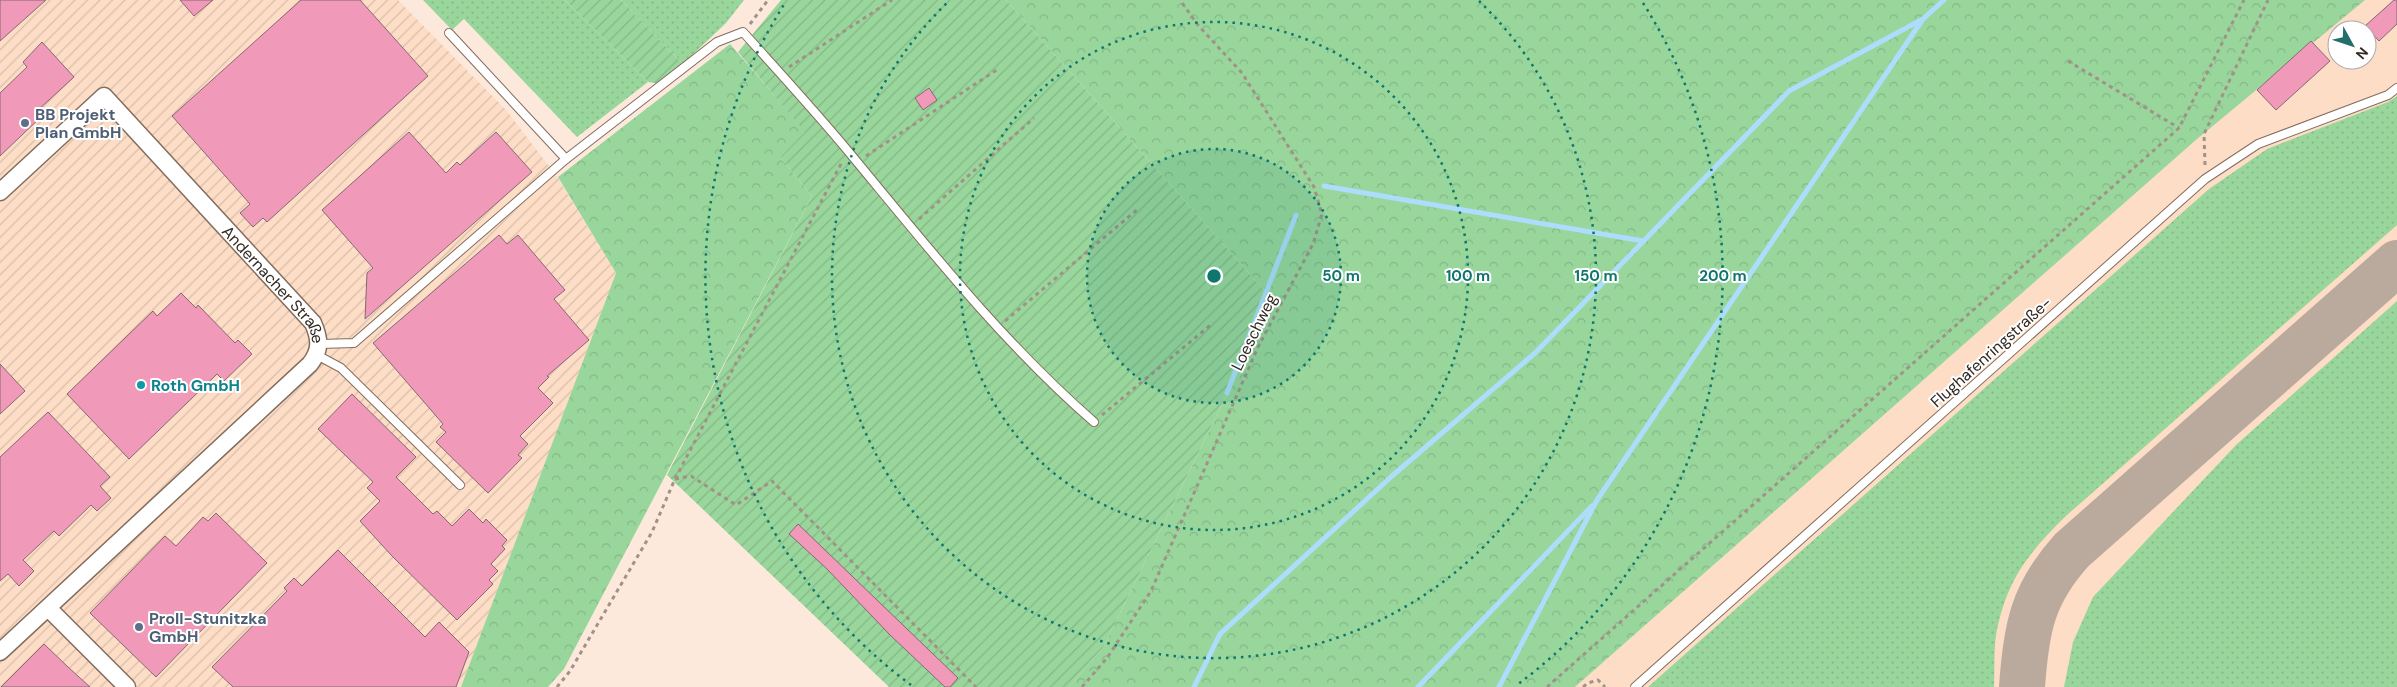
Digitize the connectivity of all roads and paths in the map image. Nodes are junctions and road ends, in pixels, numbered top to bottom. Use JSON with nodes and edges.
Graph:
{"nodes":[{"id":1,"x":768,"y":0,"type":"edge"},
{"id":2,"x":892,"y":0,"type":"edge"},
{"id":3,"x":1180,"y":0,"type":"edge"},
{"id":4,"x":2244,"y":0,"type":"edge"},
{"id":5,"x":2268,"y":0,"type":"edge"},
{"id":6,"x":758,"y":15,"type":"dead end"},
{"id":7,"x":449,"y":34,"type":"dead end"},
{"id":8,"x":2068,"y":61,"type":"dead end"},
{"id":9,"x":998,"y":69,"type":"dead end"},
{"id":10,"x":780,"y":73,"type":"junction"},
{"id":11,"x":2397,"y":88,"type":"edge"},
{"id":12,"x":1034,"y":118,"type":"dead end"},
{"id":13,"x":2179,"y":128,"type":"junction"},
{"id":14,"x":848,"y":150,"type":"junction"},
{"id":15,"x":566,"y":159,"type":"junction"},
{"id":16,"x":857,"y":162,"type":"junction"},
{"id":17,"x":2205,"y":179,"type":"junction"},
{"id":18,"x":0,"y":192,"type":"edge"},
{"id":19,"x":1138,"y":209,"type":"dead end"},
{"id":20,"x":911,"y":226,"type":"junction"},
{"id":21,"x":1213,"y":323,"type":"dead end"},
{"id":22,"x":997,"y":328,"type":"junction"},
{"id":23,"x":318,"y":350,"type":"junction"},
{"id":24,"x":1094,"y":422,"type":"joint"},
{"id":25,"x":675,"y":479,"type":"junction"},
{"id":26,"x":460,"y":485,"type":"dead end"},
{"id":27,"x":48,"y":608,"type":"junction"},
{"id":28,"x":0,"y":652,"type":"edge"},
{"id":29,"x":127,"y":687,"type":"edge"},
{"id":30,"x":556,"y":687,"type":"edge"},
{"id":31,"x":976,"y":687,"type":"edge"},
{"id":32,"x":1082,"y":687,"type":"edge"},
{"id":33,"x":1547,"y":687,"type":"edge"},
{"id":34,"x":1583,"y":687,"type":"edge"},
{"id":35,"x":1606,"y":687,"type":"edge"},
{"id":36,"x":1635,"y":687,"type":"edge"}],
"edges":[{"from":1,"to":6,"type":"path"},
{"from":2,"to":10,"type":"path"},
{"from":3,"to":32,"type":"path","name":"Loeschweg"},
{"from":4,"to":13,"type":"path"},
{"from":5,"to":17,"type":"path"},
{"from":7,"to":15,"type":"lane"},
{"from":8,"to":13,"type":"path"},
{"from":9,"to":16,"type":"path"},
{"from":10,"to":14,"type":"lane"},
{"from":10,"to":15,"type":"lane"},
{"from":11,"to":17,"type":"lane","name":"Flughafenringstraße-"},
{"from":12,"to":20,"type":"path"},
{"from":13,"to":33,"type":"path"},
{"from":14,"to":16,"type":"lane"},
{"from":14,"to":25,"type":"path"},
{"from":15,"to":23,"type":"lane"},
{"from":16,"to":20,"type":"lane"},
{"from":17,"to":36,"type":"lane","name":"Flughafenringstraße-"},
{"from":18,"to":23,"type":"street","name":"Andernacher Straße"},
{"from":19,"to":22,"type":"path"},
{"from":20,"to":22,"type":"lane"},
{"from":21,"to":24,"type":"path"},
{"from":22,"to":24,"type":"lane"},
{"from":23,"to":26,"type":"lane"},
{"from":23,"to":27,"type":"street","name":"Andernacher Straße"},
{"from":25,"to":30,"type":"path"},
{"from":25,"to":31,"type":"path"},
{"from":27,"to":28,"type":"street","name":"Andernacher Straße"},
{"from":27,"to":29,"type":"street"},
{"from":34,"to":35,"type":"path"}]}
